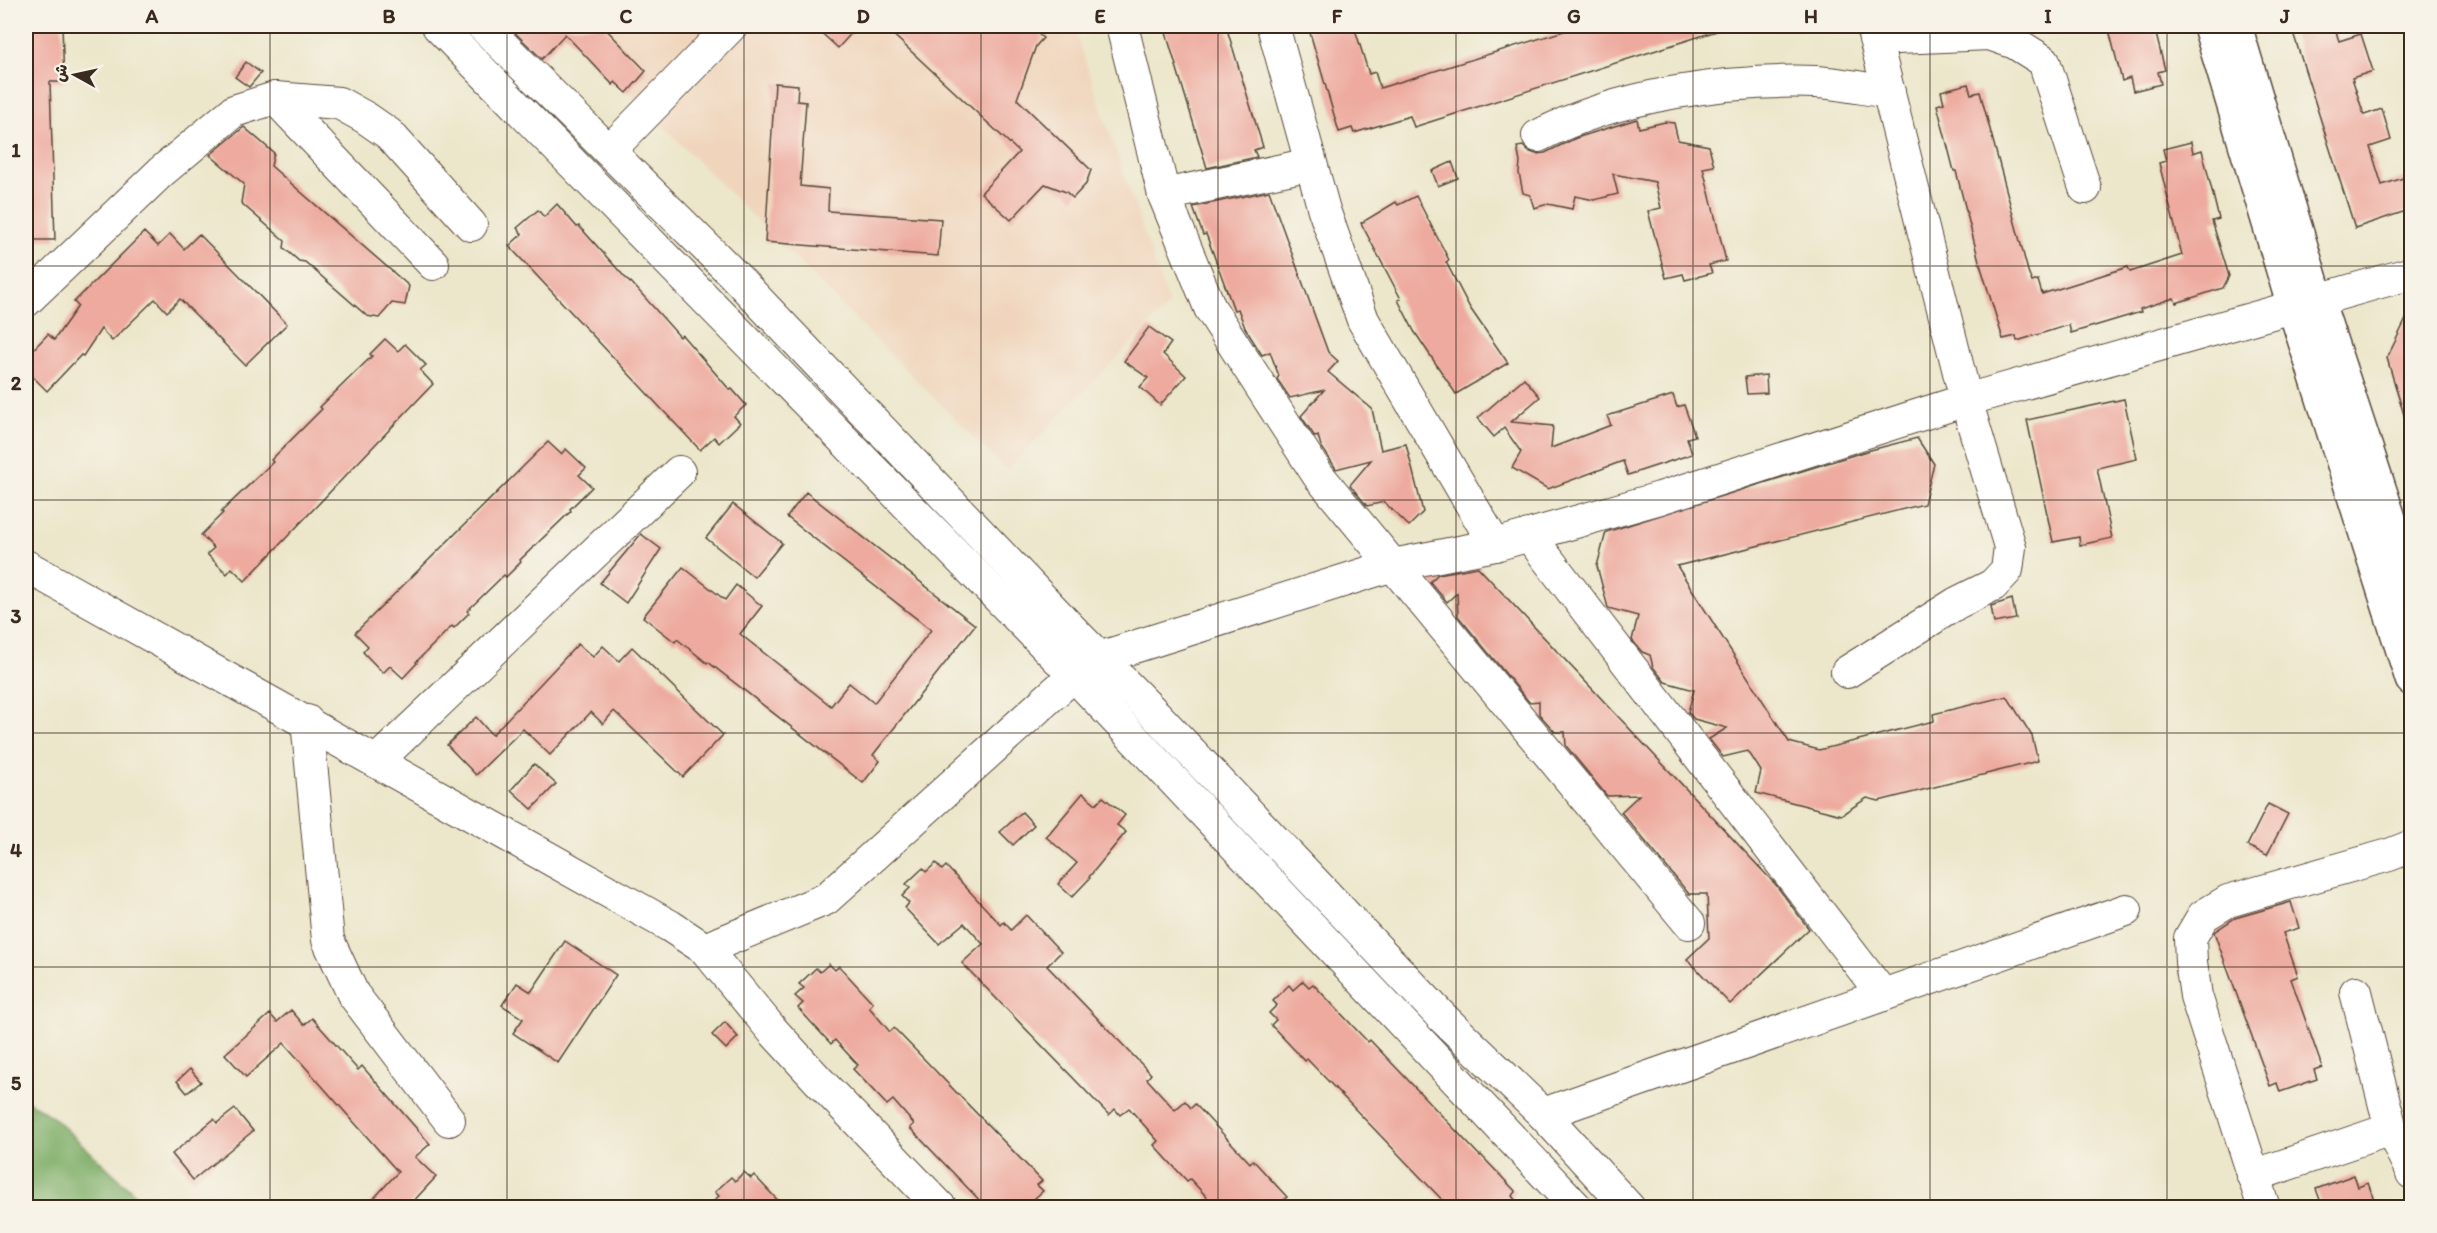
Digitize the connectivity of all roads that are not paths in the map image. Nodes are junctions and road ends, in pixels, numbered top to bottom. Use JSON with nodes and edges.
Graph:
{"nodes":[{"id":1,"x":438,"y":26,"type":"edge"},
{"id":2,"x":483,"y":26,"type":"edge"},
{"id":3,"x":731,"y":26,"type":"edge"},
{"id":4,"x":1122,"y":26,"type":"edge"},
{"id":5,"x":1273,"y":26,"type":"edge"},
{"id":6,"x":2210,"y":26,"type":"edge"},
{"id":7,"x":2235,"y":26,"type":"edge"},
{"id":8,"x":1874,"y":32,"type":"edge"},
{"id":9,"x":1889,"y":92,"type":"junction"},
{"id":10,"x":275,"y":98,"type":"junction"},
{"id":11,"x":1538,"y":136,"type":"dead end"},
{"id":12,"x":609,"y":151,"type":"junction"},
{"id":13,"x":1311,"y":165,"type":"junction"},
{"id":14,"x":2085,"y":188,"type":"dead end"},
{"id":15,"x":1164,"y":195,"type":"junction"},
{"id":16,"x":471,"y":225,"type":"dead end"},
{"id":17,"x":433,"y":264,"type":"dead end"},
{"id":18,"x":2412,"y":273,"type":"edge"},
{"id":19,"x":26,"y":301,"type":"edge"},
{"id":20,"x":2306,"y":303,"type":"junction"},
{"id":21,"x":1966,"y":400,"type":"junction"},
{"id":22,"x":679,"y":472,"type":"dead end"},
{"id":23,"x":1529,"y":535,"type":"junction"},
{"id":24,"x":1494,"y":545,"type":"junction"},
{"id":25,"x":1393,"y":565,"type":"junction"},
{"id":26,"x":26,"y":566,"type":"edge"},
{"id":27,"x":2412,"y":588,"type":"edge"},
{"id":28,"x":1099,"y":658,"type":"junction"},
{"id":29,"x":1847,"y":672,"type":"dead end"},
{"id":30,"x":1074,"y":675,"type":"junction"},
{"id":31,"x":2412,"y":679,"type":"edge"},
{"id":32,"x":307,"y":722,"type":"junction"},
{"id":33,"x":377,"y":761,"type":"junction"},
{"id":34,"x":2412,"y":846,"type":"edge"},
{"id":35,"x":2127,"y":910,"type":"dead end"},
{"id":36,"x":1689,"y":922,"type":"dead end"},
{"id":37,"x":705,"y":949,"type":"junction"},
{"id":38,"x":2356,"y":992,"type":"dead end"},
{"id":39,"x":1883,"y":995,"type":"junction"},
{"id":40,"x":1543,"y":1114,"type":"junction"},
{"id":41,"x":449,"y":1120,"type":"dead end"},
{"id":42,"x":2391,"y":1129,"type":"junction"},
{"id":43,"x":2412,"y":1173,"type":"edge"},
{"id":44,"x":2253,"y":1176,"type":"junction"},
{"id":45,"x":941,"y":1208,"type":"edge"},
{"id":46,"x":1577,"y":1208,"type":"edge"},
{"id":47,"x":1629,"y":1208,"type":"edge"},
{"id":48,"x":2264,"y":1208,"type":"edge"}],
"edges":[{"from":1,"to":30,"type":"street"},
{"from":2,"to":12,"type":"street"},
{"from":3,"to":12,"type":"street"},
{"from":4,"to":15,"type":"street"},
{"from":5,"to":13,"type":"street"},
{"from":6,"to":20,"type":"main road"},
{"from":7,"to":20,"type":"main road"},
{"from":8,"to":9,"type":"street"},
{"from":8,"to":14,"type":"street"},
{"from":9,"to":11,"type":"street"},
{"from":9,"to":21,"type":"street"},
{"from":10,"to":16,"type":"street"},
{"from":10,"to":17,"type":"street"},
{"from":10,"to":19,"type":"street"},
{"from":12,"to":28,"type":"street"},
{"from":13,"to":15,"type":"street"},
{"from":13,"to":24,"type":"street"},
{"from":15,"to":25,"type":"street"},
{"from":18,"to":20,"type":"street"},
{"from":20,"to":21,"type":"street"},
{"from":20,"to":27,"type":"main road"},
{"from":20,"to":31,"type":"main road"},
{"from":21,"to":23,"type":"street"},
{"from":21,"to":29,"type":"street"},
{"from":22,"to":33,"type":"street"},
{"from":23,"to":24,"type":"street"},
{"from":23,"to":39,"type":"street"},
{"from":24,"to":25,"type":"street"},
{"from":25,"to":28,"type":"street"},
{"from":25,"to":36,"type":"street"},
{"from":26,"to":32,"type":"street"},
{"from":28,"to":30,"type":"street"},
{"from":28,"to":40,"type":"street"},
{"from":30,"to":37,"type":"street"},
{"from":30,"to":46,"type":"street"},
{"from":32,"to":33,"type":"street"},
{"from":32,"to":41,"type":"street"},
{"from":33,"to":37,"type":"street"},
{"from":34,"to":44,"type":"street"},
{"from":35,"to":39,"type":"street"},
{"from":37,"to":45,"type":"street"},
{"from":38,"to":42,"type":"street"},
{"from":39,"to":40,"type":"street"},
{"from":40,"to":47,"type":"street"},
{"from":42,"to":43,"type":"street"},
{"from":42,"to":44,"type":"street"},
{"from":44,"to":48,"type":"street"}]}
